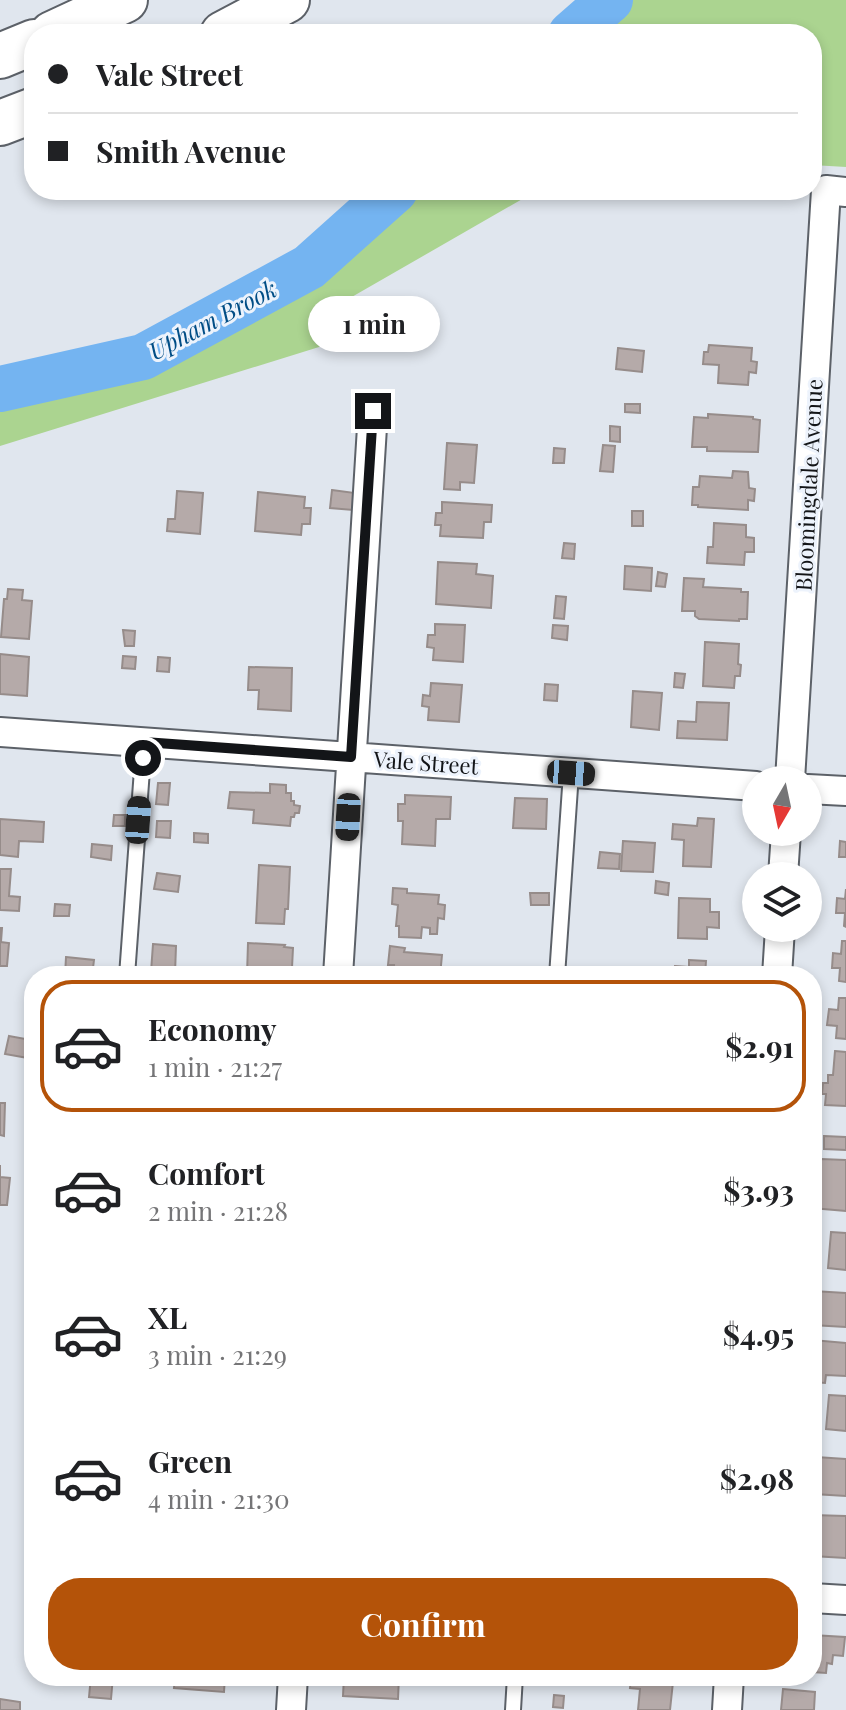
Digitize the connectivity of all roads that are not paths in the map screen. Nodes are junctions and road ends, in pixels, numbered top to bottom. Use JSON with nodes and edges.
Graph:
{"nodes":[{"id":1,"x":125,"y":0,"type":"edge"},
{"id":2,"x":287,"y":0,"type":"edge"},
{"id":3,"x":73,"y":24,"type":"edge"},
{"id":4,"x":242,"y":24,"type":"edge"},
{"id":5,"x":24,"y":46,"type":"edge"},
{"id":6,"x":0,"y":56,"type":"edge"},
{"id":7,"x":24,"y":114,"type":"edge"},
{"id":8,"x":0,"y":123,"type":"edge"},
{"id":9,"x":836,"y":191,"type":"edge"},
{"id":10,"x":373,"y":411,"type":"dead end"},
{"id":11,"x":0,"y":732,"type":"edge"},
{"id":12,"x":144,"y":742,"type":"junction"},
{"id":13,"x":351,"y":757,"type":"junction"},
{"id":14,"x":791,"y":766,"type":"edge"},
{"id":15,"x":571,"y":773,"type":"junction"},
{"id":16,"x":742,"y":785,"type":"edge"},
{"id":17,"x":822,"y":790,"type":"edge"},
{"id":18,"x":846,"y":791,"type":"edge"},
{"id":19,"x":779,"y":942,"type":"edge"},
{"id":20,"x":128,"y":966,"type":"edge"},
{"id":21,"x":339,"y":966,"type":"edge"},
{"id":22,"x":558,"y":966,"type":"edge"},
{"id":23,"x":778,"y":966,"type":"edge"},
{"id":24,"x":822,"y":1599,"type":"edge"},
{"id":25,"x":846,"y":1600,"type":"edge"},
{"id":26,"x":292,"y":1686,"type":"edge"},
{"id":27,"x":514,"y":1686,"type":"edge"},
{"id":28,"x":728,"y":1686,"type":"edge"},
{"id":29,"x":291,"y":1710,"type":"edge"},
{"id":30,"x":513,"y":1710,"type":"edge"},
{"id":31,"x":727,"y":1710,"type":"edge"}],
"edges":[{"from":1,"to":3,"type":"highway"},
{"from":2,"to":4,"type":"highway"},
{"from":5,"to":6,"type":"highway"},
{"from":7,"to":8,"type":"highway"},
{"from":9,"to":14,"type":"street","name":"Bloomingdale Avenue"},
{"from":10,"to":13,"type":"street"},
{"from":11,"to":12,"type":"street","name":"Vale Street"},
{"from":12,"to":13,"type":"street","name":"Vale Street"},
{"from":12,"to":20,"type":"lane"},
{"from":13,"to":15,"type":"street","name":"Vale Street"},
{"from":13,"to":21,"type":"street"},
{"from":15,"to":16,"type":"street","name":"Vale Street"},
{"from":15,"to":22,"type":"lane"},
{"from":17,"to":18,"type":"street"},
{"from":19,"to":23,"type":"street"},
{"from":24,"to":25,"type":"street"},
{"from":26,"to":29,"type":"street"},
{"from":27,"to":30,"type":"lane"},
{"from":28,"to":31,"type":"street"}]}
